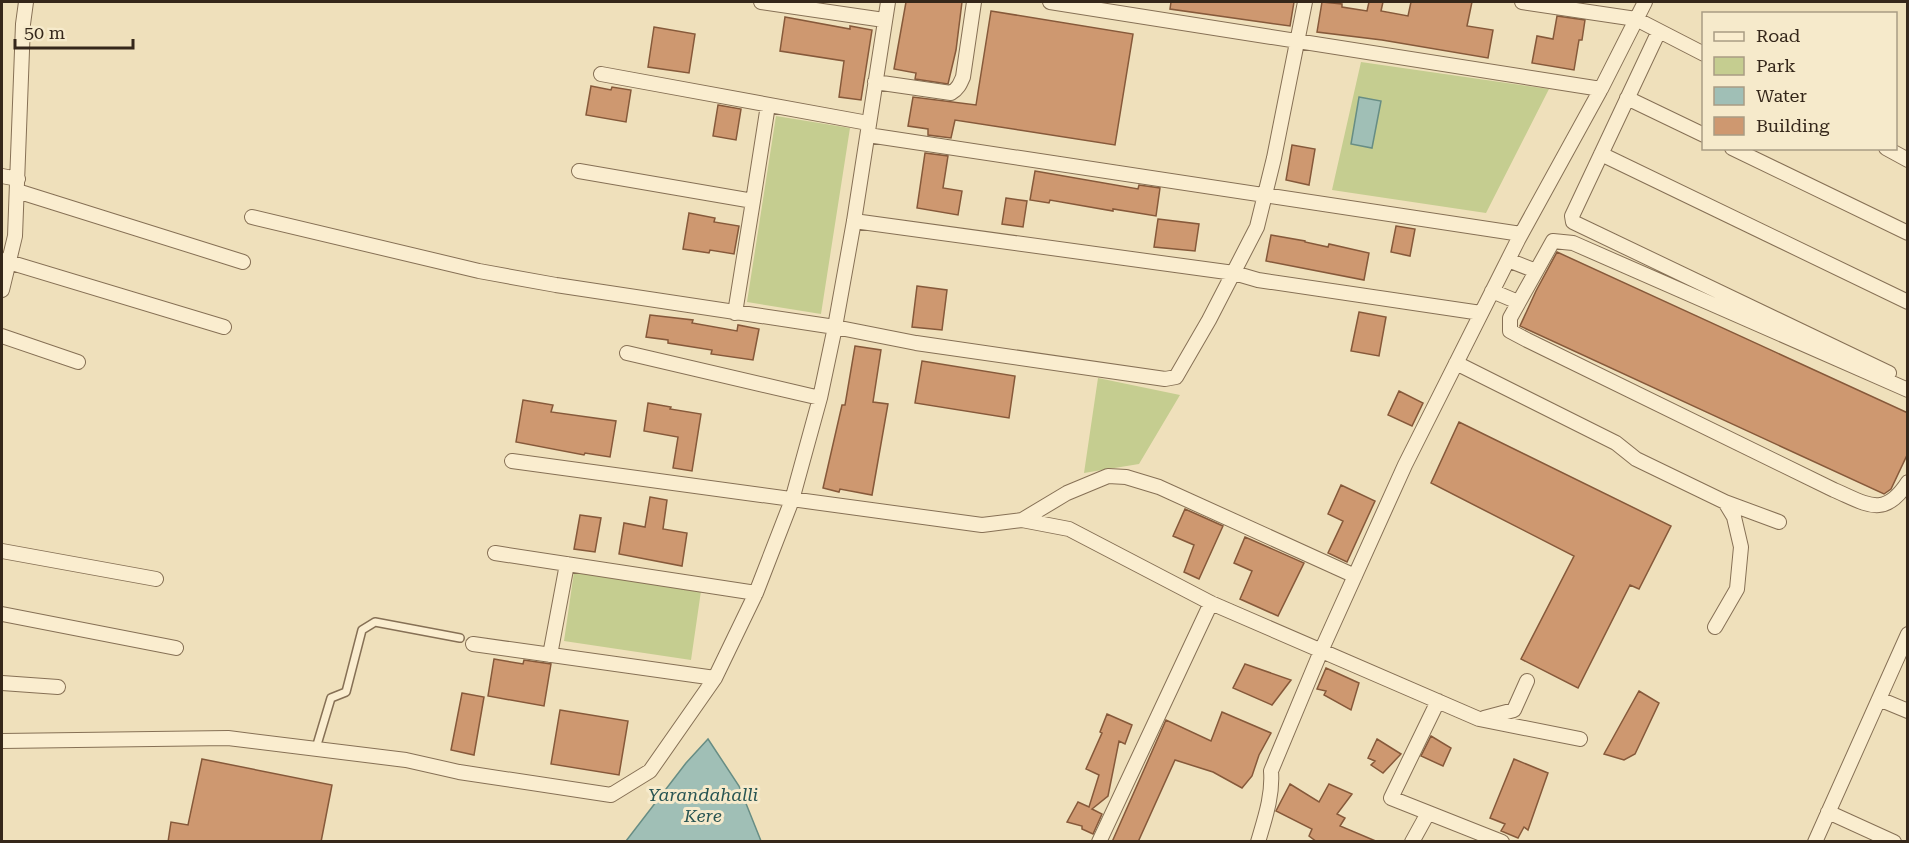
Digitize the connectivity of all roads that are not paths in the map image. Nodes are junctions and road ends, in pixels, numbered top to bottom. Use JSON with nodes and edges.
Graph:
{"nodes":[{"id":1,"x":26,"y":2,"type":"edge"},
{"id":2,"x":761,"y":2,"type":"edge"},
{"id":3,"x":888,"y":2,"type":"edge"},
{"id":4,"x":974,"y":2,"type":"edge"},
{"id":5,"x":1050,"y":2,"type":"edge"},
{"id":6,"x":1305,"y":2,"type":"edge"},
{"id":7,"x":1522,"y":2,"type":"edge"},
{"id":8,"x":1645,"y":2,"type":"edge"},
{"id":9,"x":1636,"y":19,"type":"junction"},
{"id":10,"x":885,"y":20,"type":"junction"},
{"id":11,"x":1659,"y":31,"type":"junction"},
{"id":12,"x":1297,"y":40,"type":"junction"},
{"id":13,"x":1702,"y":53,"type":"edge"},
{"id":14,"x":601,"y":74,"type":"dead end"},
{"id":15,"x":875,"y":82,"type":"junction"},
{"id":16,"x":1601,"y":89,"type":"junction"},
{"id":17,"x":1627,"y":99,"type":"junction"},
{"id":18,"x":768,"y":105,"type":"junction"},
{"id":19,"x":868,"y":129,"type":"junction"},
{"id":20,"x":1702,"y":134,"type":"edge"},
{"id":21,"x":1736,"y":150,"type":"edge"},
{"id":22,"x":1890,"y":150,"type":"edge"},
{"id":23,"x":1601,"y":154,"type":"junction"},
{"id":24,"x":1908,"y":160,"type":"edge"},
{"id":25,"x":579,"y":171,"type":"dead end"},
{"id":26,"x":2,"y":176,"type":"edge"},
{"id":27,"x":17,"y":185,"type":"junction"},
{"id":28,"x":1265,"y":195,"type":"junction"},
{"id":29,"x":753,"y":201,"type":"junction"},
{"id":30,"x":252,"y":217,"type":"dead end"},
{"id":31,"x":854,"y":221,"type":"junction"},
{"id":32,"x":1908,"y":233,"type":"edge"},
{"id":33,"x":1521,"y":234,"type":"junction"},
{"id":34,"x":1508,"y":260,"type":"junction"},
{"id":35,"x":5,"y":261,"type":"edge"},
{"id":36,"x":243,"y":262,"type":"dead end"},
{"id":37,"x":1536,"y":271,"type":"junction"},
{"id":38,"x":1234,"y":273,"type":"junction"},
{"id":39,"x":2,"y":290,"type":"edge"},
{"id":40,"x":1492,"y":291,"type":"junction"},
{"id":41,"x":1518,"y":302,"type":"junction"},
{"id":42,"x":1908,"y":302,"type":"edge"},
{"id":43,"x":735,"y":313,"type":"junction"},
{"id":44,"x":1481,"y":313,"type":"junction"},
{"id":45,"x":224,"y":327,"type":"dead end"},
{"id":46,"x":835,"y":327,"type":"junction"},
{"id":47,"x":2,"y":336,"type":"edge"},
{"id":48,"x":627,"y":353,"type":"dead end"},
{"id":49,"x":78,"y":362,"type":"dead end"},
{"id":50,"x":1456,"y":363,"type":"junction"},
{"id":51,"x":1908,"y":381,"type":"edge"},
{"id":52,"x":1908,"y":390,"type":"edge"},
{"id":53,"x":820,"y":398,"type":"junction"},
{"id":54,"x":513,"y":461,"type":"dead end"},
{"id":55,"x":1908,"y":482,"type":"edge"},
{"id":56,"x":792,"y":500,"type":"junction"},
{"id":57,"x":1725,"y":502,"type":"junction"},
{"id":58,"x":1022,"y":520,"type":"junction"},
{"id":59,"x":1779,"y":522,"type":"dead end"},
{"id":60,"x":2,"y":551,"type":"edge"},
{"id":61,"x":495,"y":553,"type":"dead end"},
{"id":62,"x":567,"y":564,"type":"junction"},
{"id":63,"x":1355,"y":576,"type":"junction"},
{"id":64,"x":156,"y":579,"type":"dead end"},
{"id":65,"x":756,"y":593,"type":"junction"},
{"id":66,"x":1211,"y":603,"type":"junction"},
{"id":67,"x":2,"y":614,"type":"edge"},
{"id":68,"x":1715,"y":627,"type":"dead end"},
{"id":69,"x":1908,"y":634,"type":"edge"},
{"id":70,"x":466,"y":641,"type":"joint"},
{"id":71,"x":176,"y":648,"type":"dead end"},
{"id":72,"x":1321,"y":651,"type":"junction"},
{"id":73,"x":550,"y":655,"type":"junction"},
{"id":74,"x":715,"y":678,"type":"junction"},
{"id":75,"x":1527,"y":681,"type":"dead end"},
{"id":76,"x":2,"y":683,"type":"edge"},
{"id":77,"x":58,"y":687,"type":"dead end"},
{"id":78,"x":1879,"y":699,"type":"junction"},
{"id":79,"x":1438,"y":701,"type":"junction"},
{"id":80,"x":1908,"y":711,"type":"edge"},
{"id":81,"x":1479,"y":719,"type":"junction"},
{"id":82,"x":1580,"y":739,"type":"dead end"},
{"id":83,"x":2,"y":741,"type":"edge"},
{"id":84,"x":316,"y":748,"type":"junction"},
{"id":85,"x":1828,"y":812,"type":"junction"},
{"id":86,"x":1428,"y":813,"type":"junction"},
{"id":87,"x":1099,"y":842,"type":"edge"},
{"id":88,"x":1258,"y":842,"type":"edge"},
{"id":89,"x":1412,"y":842,"type":"edge"},
{"id":90,"x":1502,"y":842,"type":"edge"},
{"id":91,"x":1815,"y":842,"type":"edge"},
{"id":92,"x":1894,"y":842,"type":"edge"}],
"edges":[{"from":1,"to":27,"type":"street"},
{"from":2,"to":10,"type":"street"},
{"from":3,"to":10,"type":"street"},
{"from":4,"to":15,"type":"street"},
{"from":5,"to":12,"type":"street"},
{"from":6,"to":12,"type":"street"},
{"from":7,"to":9,"type":"street"},
{"from":8,"to":9,"type":"street"},
{"from":9,"to":11,"type":"street"},
{"from":9,"to":16,"type":"street"},
{"from":10,"to":15,"type":"street"},
{"from":11,"to":13,"type":"street"},
{"from":11,"to":17,"type":"street"},
{"from":12,"to":16,"type":"street"},
{"from":12,"to":28,"type":"street"},
{"from":14,"to":18,"type":"street"},
{"from":15,"to":19,"type":"street"},
{"from":16,"to":33,"type":"street"},
{"from":17,"to":20,"type":"street"},
{"from":17,"to":23,"type":"street"},
{"from":18,"to":19,"type":"street"},
{"from":18,"to":29,"type":"street"},
{"from":19,"to":28,"type":"street"},
{"from":19,"to":31,"type":"street"},
{"from":21,"to":32,"type":"street"},
{"from":22,"to":24,"type":"street"},
{"from":23,"to":42,"type":"street"},
{"from":23,"to":51,"type":"street"},
{"from":25,"to":29,"type":"street"},
{"from":26,"to":27,"type":"street"},
{"from":27,"to":35,"type":"street"},
{"from":27,"to":36,"type":"street"},
{"from":28,"to":33,"type":"street"},
{"from":28,"to":38,"type":"street"},
{"from":29,"to":43,"type":"street"},
{"from":30,"to":43,"type":"street"},
{"from":31,"to":38,"type":"street"},
{"from":31,"to":46,"type":"street"},
{"from":33,"to":34,"type":"street"},
{"from":34,"to":37,"type":"street"},
{"from":34,"to":40,"type":"street"},
{"from":35,"to":39,"type":"street"},
{"from":35,"to":45,"type":"street"},
{"from":37,"to":41,"type":"street"},
{"from":37,"to":52,"type":"street"},
{"from":38,"to":44,"type":"street"},
{"from":38,"to":46,"type":"street"},
{"from":40,"to":41,"type":"street"},
{"from":40,"to":44,"type":"street"},
{"from":41,"to":55,"type":"street"},
{"from":43,"to":46,"type":"street"},
{"from":44,"to":50,"type":"street"},
{"from":46,"to":53,"type":"street"},
{"from":47,"to":49,"type":"street"},
{"from":48,"to":53,"type":"street"},
{"from":50,"to":57,"type":"street"},
{"from":50,"to":63,"type":"street"},
{"from":53,"to":56,"type":"street"},
{"from":54,"to":56,"type":"street"},
{"from":56,"to":58,"type":"street"},
{"from":56,"to":65,"type":"street"},
{"from":57,"to":59,"type":"street"},
{"from":57,"to":68,"type":"street"},
{"from":58,"to":63,"type":"street"},
{"from":58,"to":66,"type":"street"},
{"from":60,"to":64,"type":"street"},
{"from":61,"to":62,"type":"street"},
{"from":62,"to":65,"type":"street"},
{"from":62,"to":73,"type":"street"},
{"from":63,"to":72,"type":"street"},
{"from":65,"to":74,"type":"street"},
{"from":66,"to":72,"type":"street"},
{"from":66,"to":87,"type":"street"},
{"from":67,"to":71,"type":"street"},
{"from":69,"to":78,"type":"street"},
{"from":70,"to":73,"type":"street"},
{"from":70,"to":84,"type":"lane"},
{"from":72,"to":79,"type":"street"},
{"from":72,"to":88,"type":"street"},
{"from":73,"to":74,"type":"street"},
{"from":74,"to":84,"type":"street"},
{"from":75,"to":81,"type":"street"},
{"from":76,"to":77,"type":"street"},
{"from":78,"to":80,"type":"street"},
{"from":78,"to":85,"type":"street"},
{"from":79,"to":81,"type":"street"},
{"from":79,"to":86,"type":"street"},
{"from":81,"to":82,"type":"street"},
{"from":83,"to":84,"type":"street"},
{"from":85,"to":91,"type":"street"},
{"from":85,"to":92,"type":"street"},
{"from":86,"to":89,"type":"street"},
{"from":86,"to":90,"type":"street"}]}
